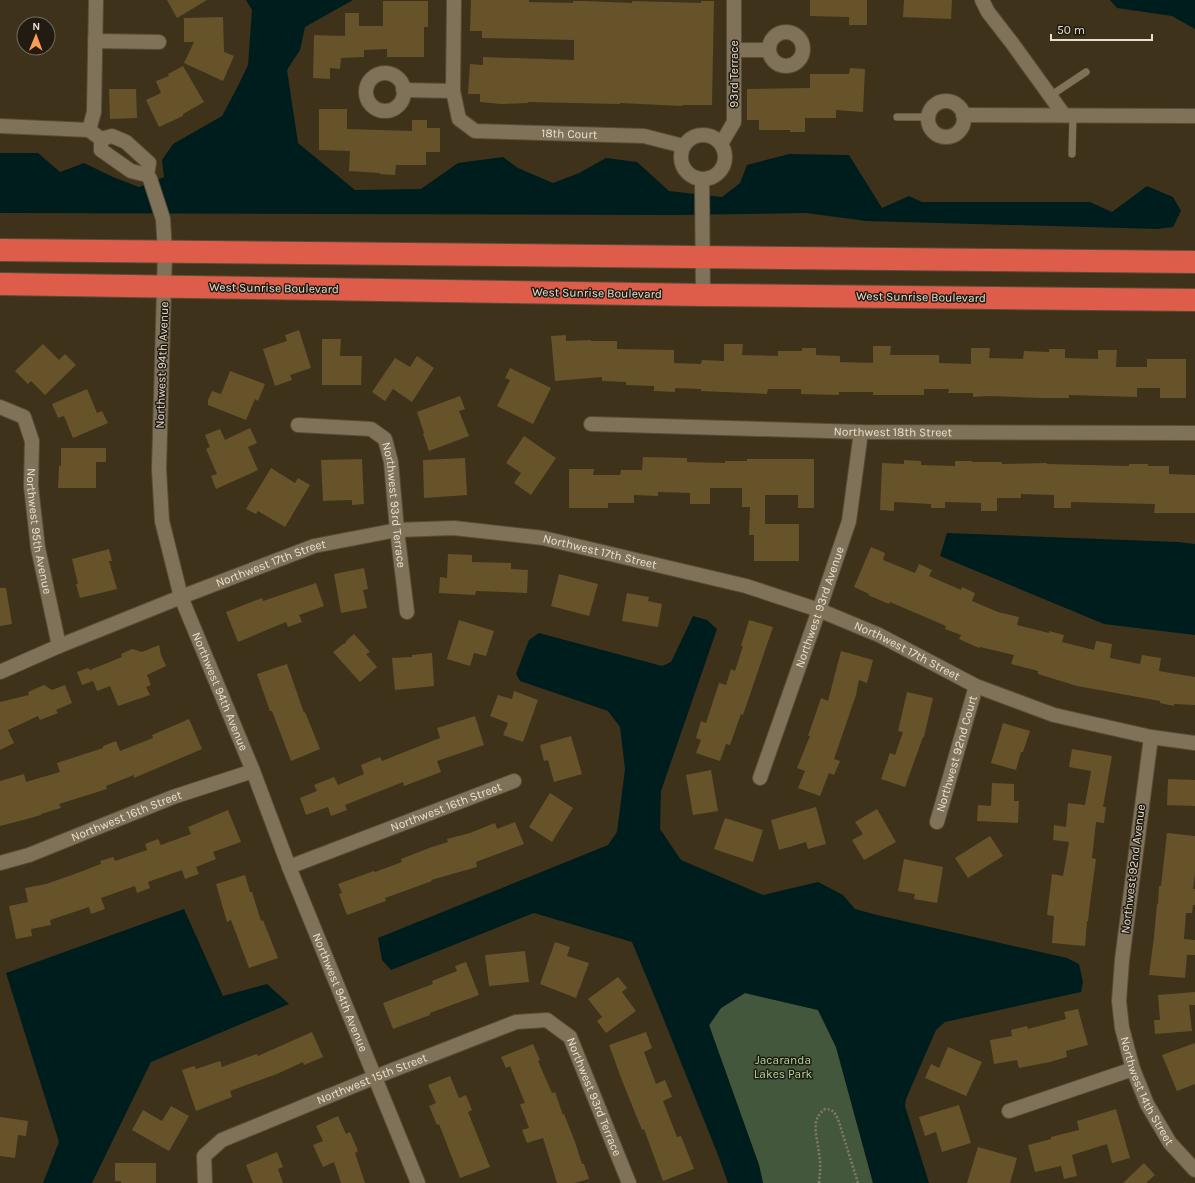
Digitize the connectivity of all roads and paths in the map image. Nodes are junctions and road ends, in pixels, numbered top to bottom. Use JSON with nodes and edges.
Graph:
{"nodes":[{"id":1,"x":96,"y":0,"type":"edge"},
{"id":2,"x":454,"y":0,"type":"edge"},
{"id":3,"x":734,"y":0,"type":"edge"},
{"id":4,"x":982,"y":0,"type":"edge"},
{"id":5,"x":95,"y":41,"type":"junction"},
{"id":6,"x":159,"y":42,"type":"dead end"},
{"id":7,"x":734,"y":50,"type":"junction"},
{"id":8,"x":769,"y":50,"type":"dead end"},
{"id":9,"x":1086,"y":72,"type":"dead end"},
{"id":10,"x":404,"y":90,"type":"dead end"},
{"id":11,"x":453,"y":92,"type":"junction"},
{"id":12,"x":1050,"y":96,"type":"junction"},
{"id":13,"x":964,"y":114,"type":"junction"},
{"id":14,"x":1068,"y":115,"type":"junction"},
{"id":15,"x":1195,"y":116,"type":"edge"},
{"id":16,"x":897,"y":117,"type":"dead end"},
{"id":17,"x":927,"y":117,"type":"junction"},
{"id":18,"x":0,"y":126,"type":"edge"},
{"id":19,"x":88,"y":130,"type":"junction"},
{"id":20,"x":101,"y":139,"type":"junction"},
{"id":21,"x":721,"y":144,"type":"junction"},
{"id":22,"x":683,"y":146,"type":"junction"},
{"id":23,"x":1072,"y":154,"type":"dead end"},
{"id":24,"x":148,"y":177,"type":"junction"},
{"id":25,"x":702,"y":185,"type":"junction"},
{"id":26,"x":0,"y":250,"type":"edge"},
{"id":27,"x":165,"y":252,"type":"junction"},
{"id":28,"x":702,"y":256,"type":"junction"},
{"id":29,"x":1195,"y":262,"type":"edge"},
{"id":30,"x":0,"y":284,"type":"edge"},
{"id":31,"x":164,"y":287,"type":"junction"},
{"id":32,"x":703,"y":295,"type":"junction"},
{"id":33,"x":1195,"y":300,"type":"edge"},
{"id":34,"x":0,"y":407,"type":"edge"},
{"id":35,"x":591,"y":424,"type":"dead end"},
{"id":36,"x":298,"y":425,"type":"dead end"},
{"id":37,"x":861,"y":432,"type":"junction"},
{"id":38,"x":1195,"y":433,"type":"edge"},
{"id":39,"x":397,"y":530,"type":"junction"},
{"id":40,"x":181,"y":597,"type":"junction"},
{"id":41,"x":819,"y":610,"type":"junction"},
{"id":42,"x":407,"y":612,"type":"dead end"},
{"id":43,"x":59,"y":646,"type":"junction"},
{"id":44,"x":0,"y":672,"type":"edge"},
{"id":45,"x":976,"y":686,"type":"junction"},
{"id":46,"x":1151,"y":737,"type":"junction"},
{"id":47,"x":1195,"y":743,"type":"edge"},
{"id":48,"x":253,"y":771,"type":"junction"},
{"id":49,"x":760,"y":778,"type":"dead end"},
{"id":50,"x":514,"y":781,"type":"dead end"},
{"id":51,"x":937,"y":822,"type":"dead end"},
{"id":52,"x":0,"y":863,"type":"edge"},
{"id":53,"x":289,"y":867,"type":"junction"},
{"id":54,"x":1119,"y":1001,"type":"joint"},
{"id":55,"x":548,"y":1020,"type":"joint"},
{"id":56,"x":1132,"y":1069,"type":"junction"},
{"id":57,"x":375,"y":1077,"type":"junction"},
{"id":58,"x":1009,"y":1110,"type":"dead end"},
{"id":59,"x":1195,"y":1170,"type":"edge"},
{"id":60,"x":205,"y":1183,"type":"edge"},
{"id":61,"x":418,"y":1183,"type":"edge"},
{"id":62,"x":629,"y":1183,"type":"edge"},
{"id":63,"x":819,"y":1183,"type":"edge"},
{"id":64,"x":858,"y":1183,"type":"edge"}],
"edges":[{"from":1,"to":5,"type":"street"},
{"from":2,"to":11,"type":"street"},
{"from":3,"to":7,"type":"street","name":"93rd Terrace"},
{"from":4,"to":12,"type":"street"},
{"from":5,"to":6,"type":"street"},
{"from":5,"to":19,"type":"street"},
{"from":7,"to":8,"type":"street"},
{"from":7,"to":21,"type":"street","name":"93rd Terrace"},
{"from":9,"to":12,"type":"lane"},
{"from":10,"to":11,"type":"street"},
{"from":11,"to":22,"type":"street","name":"18th Court"},
{"from":12,"to":14,"type":"street"},
{"from":13,"to":14,"type":"street"},
{"from":13,"to":17,"type":"street"},
{"from":13,"to":17,"type":"street"},
{"from":14,"to":15,"type":"street"},
{"from":14,"to":23,"type":"lane"},
{"from":16,"to":17,"type":"lane"},
{"from":18,"to":19,"type":"street"},
{"from":19,"to":20,"type":"street"},
{"from":20,"to":24,"type":"street"},
{"from":20,"to":24,"type":"street","name":"Northwest 94th Avenue"},
{"from":21,"to":22,"type":"street"},
{"from":21,"to":25,"type":"street"},
{"from":22,"to":25,"type":"street"},
{"from":24,"to":27,"type":"street","name":"Northwest 94th Avenue"},
{"from":25,"to":28,"type":"street"},
{"from":26,"to":27,"type":"highway"},
{"from":27,"to":28,"type":"highway"},
{"from":27,"to":31,"type":"street","name":"Northwest 94th Avenue"},
{"from":28,"to":29,"type":"highway"},
{"from":28,"to":32,"type":"street"},
{"from":30,"to":31,"type":"highway","name":"West Sunrise Boulevard"},
{"from":31,"to":32,"type":"highway","name":"West Sunrise Boulevard"},
{"from":31,"to":40,"type":"street","name":"Northwest 94th Avenue"},
{"from":32,"to":33,"type":"highway","name":"West Sunrise Boulevard"},
{"from":34,"to":43,"type":"street","name":"Northwest 95th Avenue"},
{"from":35,"to":37,"type":"street","name":"Northwest 18th Street"},
{"from":36,"to":39,"type":"street","name":"Northwest 93rd Terrace"},
{"from":37,"to":38,"type":"street","name":"Northwest 18th Street"},
{"from":37,"to":41,"type":"street","name":"Northwest 93rd Avenue"},
{"from":39,"to":40,"type":"street","name":"Northwest 17th Street"},
{"from":39,"to":41,"type":"street","name":"Northwest 17th Street"},
{"from":39,"to":42,"type":"street","name":"Northwest 93rd Terrace"},
{"from":40,"to":43,"type":"street","name":"Northwest 17th Street"},
{"from":40,"to":48,"type":"street","name":"Northwest 94th Avenue"},
{"from":41,"to":45,"type":"street","name":"Northwest 17th Street"},
{"from":41,"to":49,"type":"street","name":"Northwest 93rd Avenue"},
{"from":43,"to":44,"type":"street","name":"Northwest 17th Street"},
{"from":45,"to":46,"type":"street","name":"Northwest 17th Street"},
{"from":45,"to":51,"type":"street","name":"Northwest 92nd Court"},
{"from":46,"to":47,"type":"street","name":"Northwest 17th Street"},
{"from":46,"to":54,"type":"street","name":"Northwest 92nd Avenue"},
{"from":48,"to":52,"type":"street","name":"Northwest 16th Street"},
{"from":48,"to":53,"type":"street","name":"Northwest 94th Avenue"},
{"from":50,"to":53,"type":"street","name":"Northwest 16th Street"},
{"from":53,"to":57,"type":"street","name":"Northwest 94th Avenue"},
{"from":54,"to":56,"type":"street","name":"Northwest 14th Street"},
{"from":55,"to":57,"type":"street","name":"Northwest 15th Street"},
{"from":55,"to":62,"type":"street","name":"Northwest 93rd Terrace"},
{"from":56,"to":58,"type":"street"},
{"from":56,"to":59,"type":"street","name":"Northwest 14th Street"},
{"from":57,"to":60,"type":"street","name":"Northwest 15th Street"},
{"from":57,"to":61,"type":"street","name":"Northwest 94th Avenue"},
{"from":63,"to":64,"type":"path"}]}
